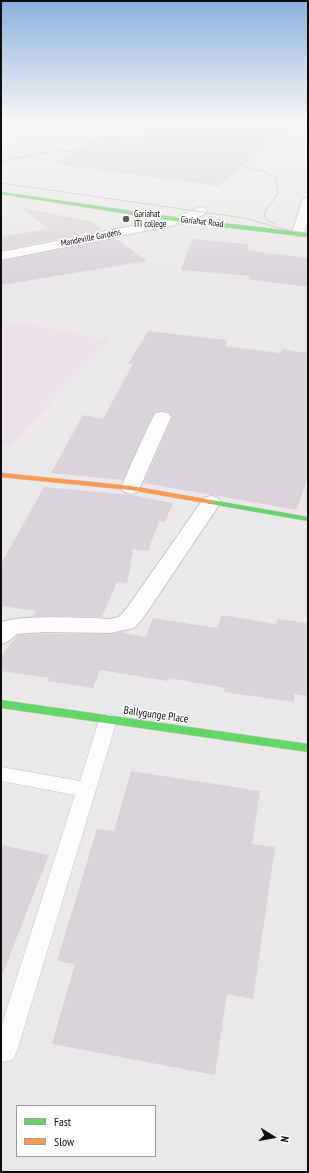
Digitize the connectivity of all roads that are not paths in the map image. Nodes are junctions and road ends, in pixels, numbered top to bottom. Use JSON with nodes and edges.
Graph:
{"nodes":[{"id":1,"x":1,"y":193,"type":"edge"},
{"id":2,"x":308,"y":201,"type":"edge"},
{"id":3,"x":204,"y":212,"type":"dead end"},
{"id":4,"x":180,"y":214,"type":"junction"},
{"id":5,"x":301,"y":228,"type":"edge"},
{"id":6,"x":1,"y":256,"type":"edge"},
{"id":7,"x":162,"y":417,"type":"dead end"},
{"id":8,"x":1,"y":475,"type":"edge"},
{"id":9,"x":130,"y":488,"type":"junction"},
{"id":10,"x":211,"y":502,"type":"junction"},
{"id":11,"x":308,"y":519,"type":"edge"},
{"id":12,"x":1,"y":636,"type":"edge"},
{"id":13,"x":1,"y":704,"type":"edge"},
{"id":14,"x":108,"y":720,"type":"junction"},
{"id":15,"x":308,"y":748,"type":"edge"},
{"id":16,"x":1,"y":774,"type":"edge"},
{"id":17,"x":87,"y":790,"type":"junction"},
{"id":18,"x":1,"y":1050,"type":"edge"}],
"edges":[{"from":1,"to":4,"type":"street","name":"Gariahat Road"},
{"from":2,"to":5,"type":"street"},
{"from":3,"to":4,"type":"street","name":"Mandeville Gardens"},
{"from":4,"to":5,"type":"street","name":"Gariahat Road"},
{"from":4,"to":6,"type":"street","name":"Mandeville Gardens"},
{"from":7,"to":9,"type":"street"},
{"from":8,"to":9,"type":"street"},
{"from":9,"to":10,"type":"street"},
{"from":10,"to":11,"type":"street"},
{"from":10,"to":12,"type":"street"},
{"from":13,"to":14,"type":"street","name":"Ballygunge Place"},
{"from":14,"to":15,"type":"street","name":"Ballygunge Place"},
{"from":14,"to":17,"type":"lane"},
{"from":16,"to":17,"type":"lane"},
{"from":17,"to":18,"type":"lane"}]}
